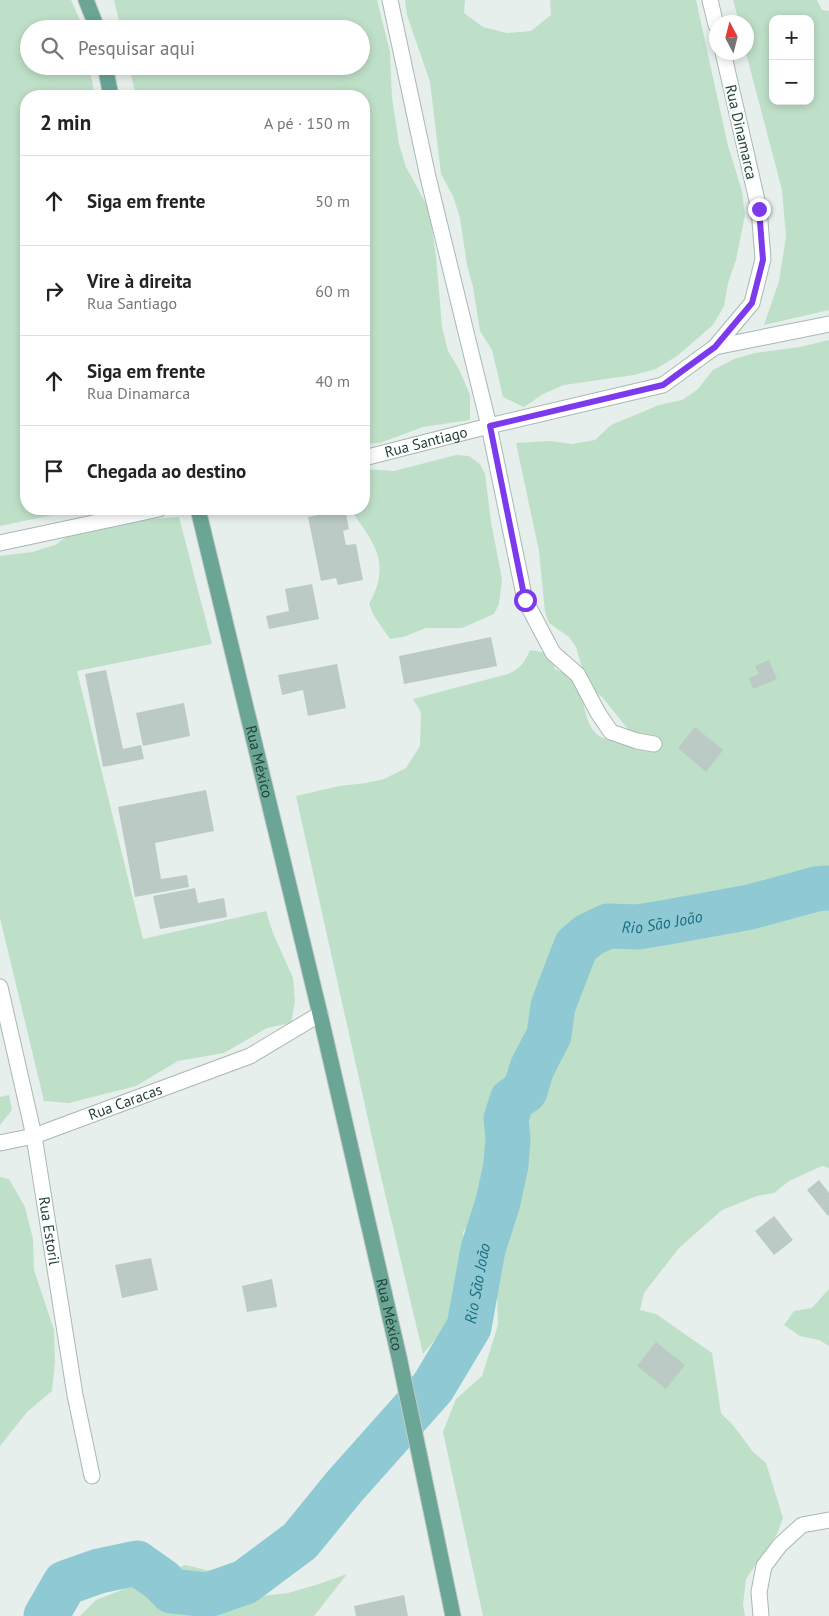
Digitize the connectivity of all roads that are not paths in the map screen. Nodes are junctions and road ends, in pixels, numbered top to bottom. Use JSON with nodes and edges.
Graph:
{"nodes":[{"id":1,"x":86,"y":0,"type":"edge"},
{"id":2,"x":91,"y":0,"type":"edge"},
{"id":3,"x":390,"y":0,"type":"edge"},
{"id":4,"x":710,"y":0,"type":"edge"},
{"id":5,"x":714,"y":15,"type":"edge"},
{"id":6,"x":94,"y":20,"type":"edge"},
{"id":7,"x":95,"y":20,"type":"edge"},
{"id":8,"x":725,"y":60,"type":"edge"},
{"id":9,"x":107,"y":75,"type":"edge"},
{"id":10,"x":110,"y":90,"type":"edge"},
{"id":11,"x":829,"y":324,"type":"edge"},
{"id":12,"x":715,"y":347,"type":"junction"},
{"id":13,"x":490,"y":426,"type":"junction"},
{"id":14,"x":370,"y":456,"type":"edge"},
{"id":15,"x":130,"y":515,"type":"edge"},
{"id":16,"x":199,"y":515,"type":"edge"},
{"id":17,"x":0,"y":542,"type":"edge"},
{"id":18,"x":654,"y":744,"type":"dead end"},
{"id":19,"x":0,"y":987,"type":"edge"},
{"id":20,"x":320,"y":1014,"type":"junction"},
{"id":21,"x":34,"y":1136,"type":"junction"},
{"id":22,"x":0,"y":1143,"type":"edge"},
{"id":23,"x":92,"y":1476,"type":"dead end"},
{"id":24,"x":829,"y":1520,"type":"edge"},
{"id":25,"x":453,"y":1616,"type":"edge"},
{"id":26,"x":761,"y":1616,"type":"edge"}],
"edges":[{"from":1,"to":6,"type":"main road"},
{"from":2,"to":7,"type":"main road"},
{"from":3,"to":13,"type":"street"},
{"from":4,"to":5,"type":"street"},
{"from":8,"to":12,"type":"street","name":"Rua Dinamarca"},
{"from":9,"to":10,"type":"main road"},
{"from":11,"to":12,"type":"street","name":"Rua Santiago"},
{"from":12,"to":13,"type":"street","name":"Rua Santiago"},
{"from":13,"to":14,"type":"street","name":"Rua Santiago"},
{"from":13,"to":18,"type":"street"},
{"from":15,"to":17,"type":"street"},
{"from":16,"to":20,"type":"main road","name":"Rua México"},
{"from":19,"to":21,"type":"street","name":"Rua Estoril"},
{"from":20,"to":21,"type":"street","name":"Rua Caracas"},
{"from":20,"to":25,"type":"main road","name":"Rua México"},
{"from":21,"to":22,"type":"street","name":"Rua Caracas"},
{"from":21,"to":23,"type":"street","name":"Rua Estoril"},
{"from":24,"to":26,"type":"street"}]}
